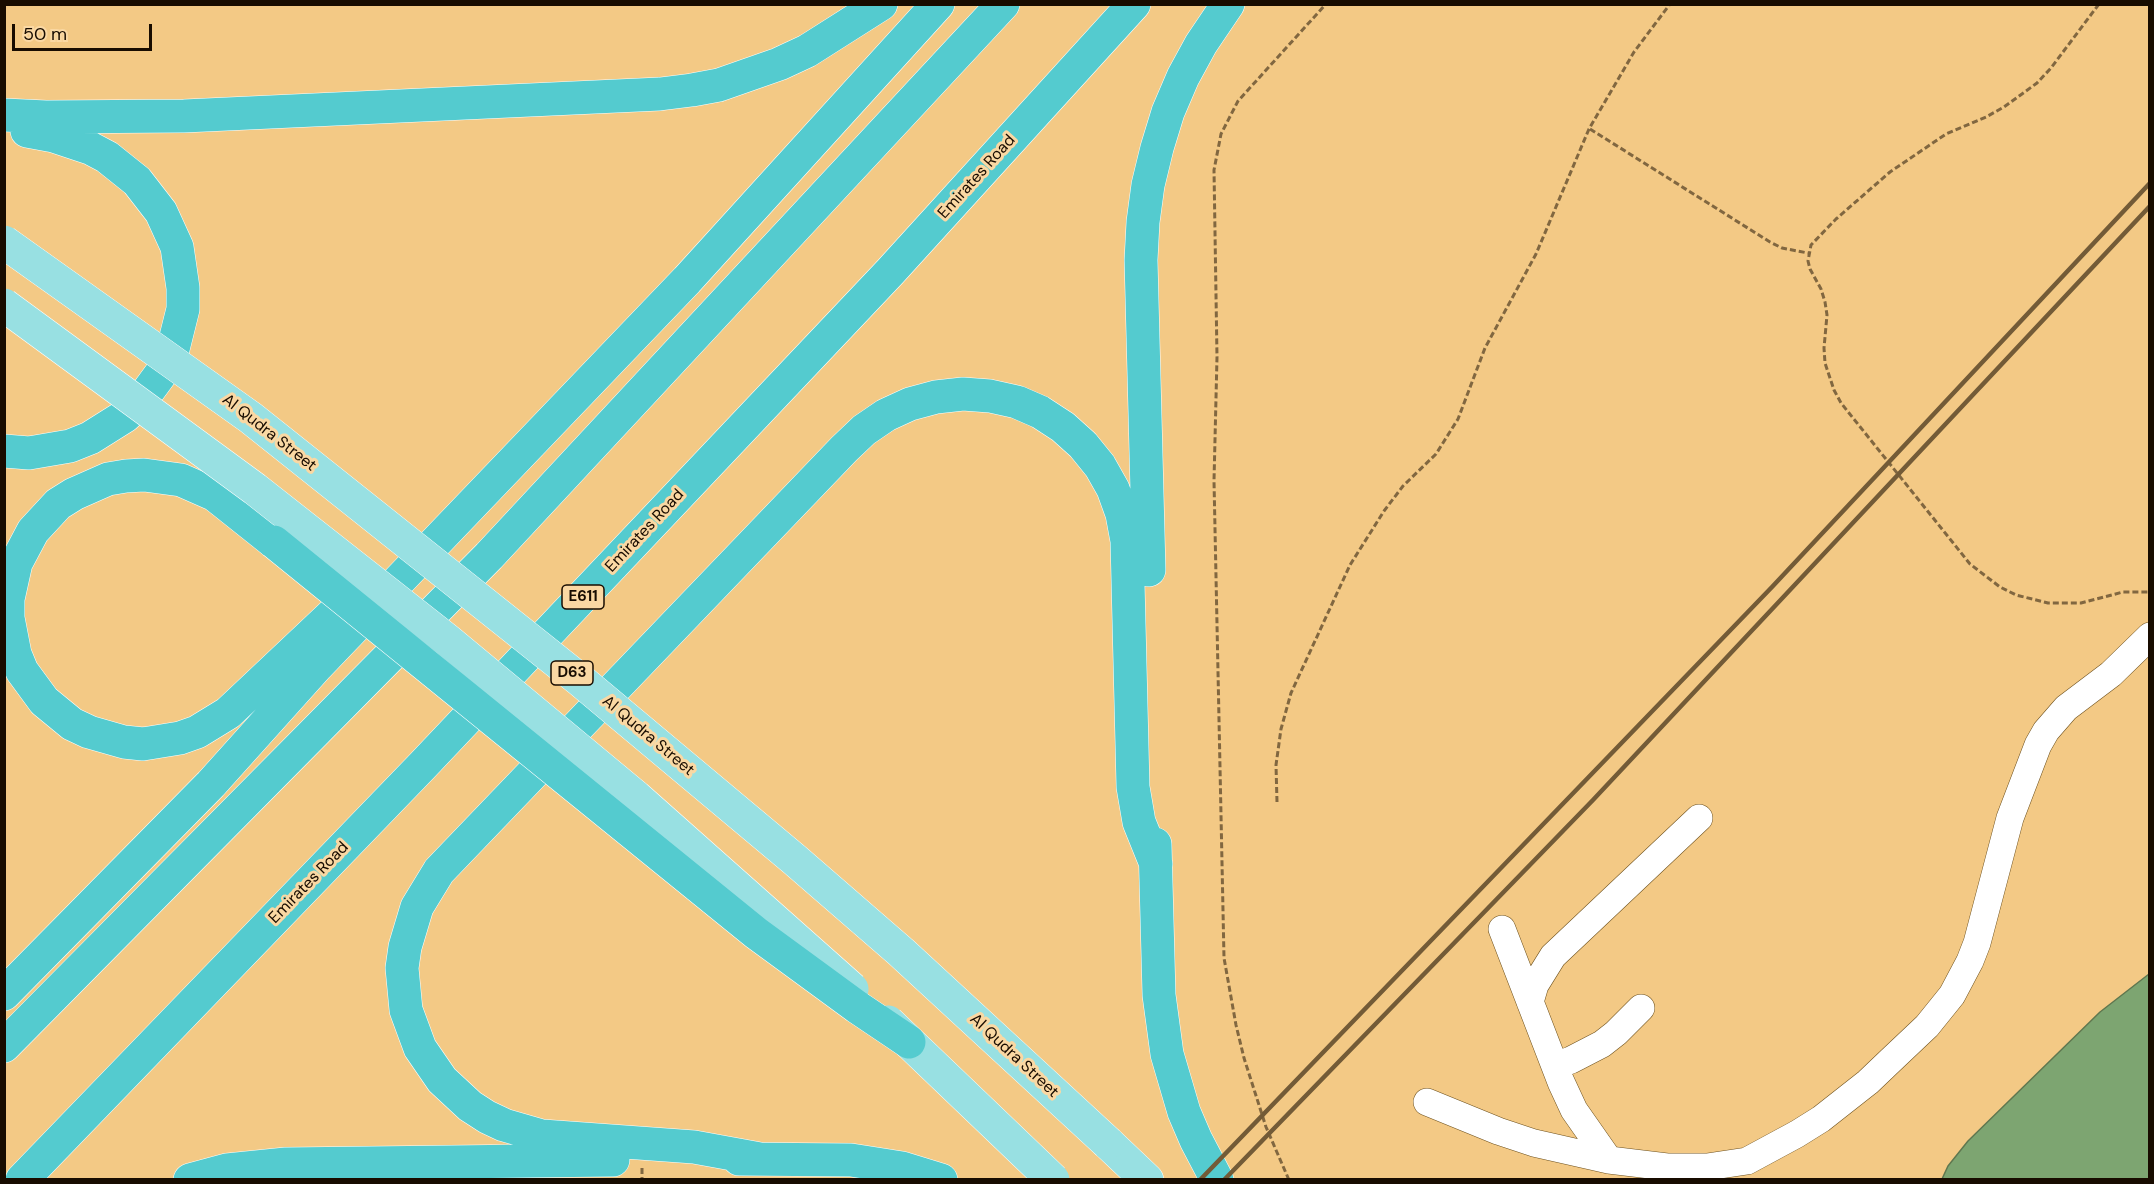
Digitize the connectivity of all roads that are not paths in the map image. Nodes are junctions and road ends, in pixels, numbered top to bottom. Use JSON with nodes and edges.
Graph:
{"nodes":[{"id":1,"x":881,"y":4,"type":"edge"},
{"id":2,"x":938,"y":4,"type":"edge"},
{"id":3,"x":1003,"y":4,"type":"edge"},
{"id":4,"x":1134,"y":4,"type":"edge"},
{"id":5,"x":1228,"y":4,"type":"edge"},
{"id":6,"x":4,"y":115,"type":"edge"},
{"id":7,"x":4,"y":129,"type":"edge"},
{"id":8,"x":4,"y":138,"type":"edge"},
{"id":9,"x":4,"y":242,"type":"edge"},
{"id":10,"x":687,"y":280,"type":"junction"},
{"id":11,"x":4,"y":305,"type":"edge"},
{"id":12,"x":4,"y":436,"type":"edge"},
{"id":13,"x":4,"y":452,"type":"edge"},
{"id":14,"x":2150,"y":636,"type":"edge"},
{"id":15,"x":1699,"y":818,"type":"dead end"},
{"id":16,"x":1156,"y":864,"type":"junction"},
{"id":17,"x":1502,"y":929,"type":"dead end"},
{"id":18,"x":4,"y":994,"type":"edge"},
{"id":19,"x":1530,"y":1002,"type":"junction"},
{"id":20,"x":1641,"y":1008,"type":"dead end"},
{"id":21,"x":909,"y":1042,"type":"junction"},
{"id":22,"x":4,"y":1046,"type":"edge"},
{"id":23,"x":1555,"y":1066,"type":"junction"},
{"id":24,"x":1427,"y":1102,"type":"dead end"},
{"id":25,"x":760,"y":1159,"type":"junction"},
{"id":26,"x":1608,"y":1160,"type":"junction"},
{"id":27,"x":22,"y":1179,"type":"edge"},
{"id":28,"x":190,"y":1179,"type":"edge"},
{"id":29,"x":941,"y":1179,"type":"edge"},
{"id":30,"x":1053,"y":1179,"type":"edge"},
{"id":31,"x":1147,"y":1179,"type":"edge"},
{"id":32,"x":1217,"y":1179,"type":"edge"}],
"edges":[{"from":1,"to":6,"type":"highway"},
{"from":2,"to":10,"type":"highway"},
{"from":3,"to":22,"type":"highway"},
{"from":4,"to":27,"type":"highway","name":"Emirates Road","number":"E611"},
{"from":5,"to":16,"type":"highway"},
{"from":7,"to":13,"type":"highway"},
{"from":8,"to":12,"type":"highway"},
{"from":9,"to":31,"type":"main road","name":"Al Qudra Street","number":"D63","bridge":true},
{"from":10,"to":18,"type":"highway"},
{"from":10,"to":21,"type":"highway","bridge":true},
{"from":11,"to":21,"type":"main road","bridge":true},
{"from":14,"to":26,"type":"lane"},
{"from":15,"to":19,"type":"lane"},
{"from":16,"to":25,"type":"highway"},
{"from":16,"to":32,"type":"highway"},
{"from":17,"to":19,"type":"lane"},
{"from":19,"to":23,"type":"lane"},
{"from":20,"to":23,"type":"lane"},
{"from":21,"to":30,"type":"main road","bridge":true},
{"from":23,"to":26,"type":"lane"},
{"from":24,"to":26,"type":"lane"},
{"from":25,"to":28,"type":"highway"},
{"from":25,"to":29,"type":"highway"}]}
